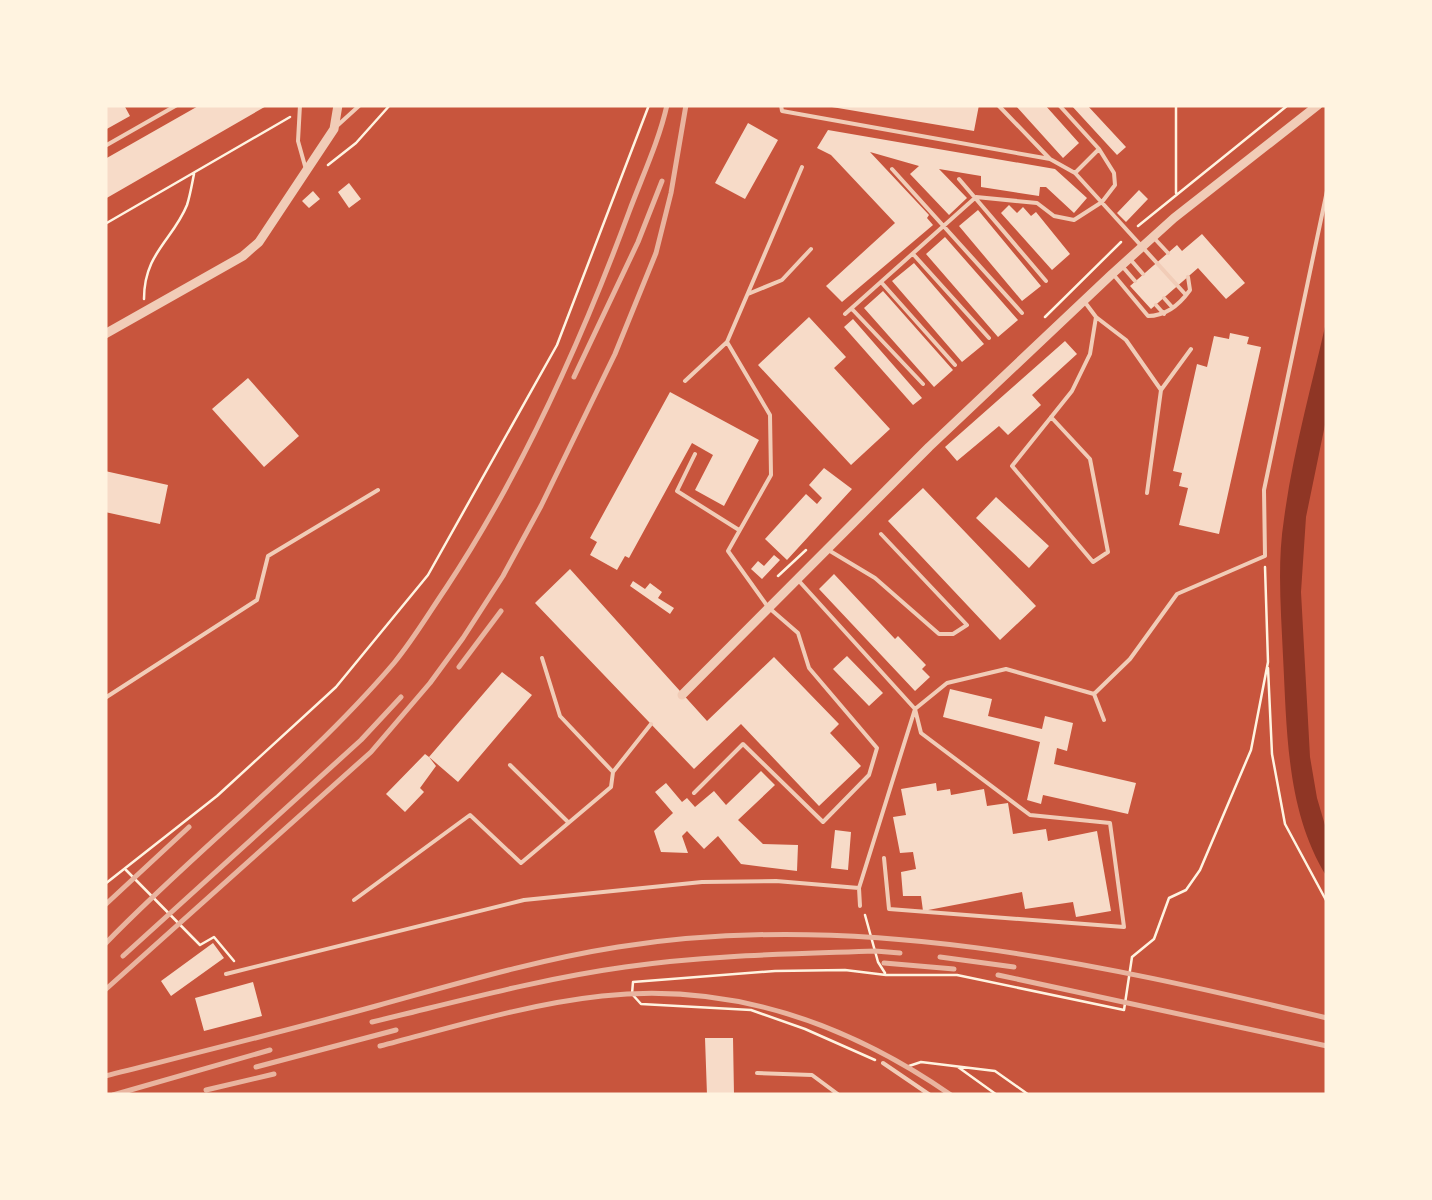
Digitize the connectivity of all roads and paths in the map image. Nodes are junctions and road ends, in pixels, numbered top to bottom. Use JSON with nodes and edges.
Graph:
{"nodes":[{"id":1,"x":177,"y":105,"type":"edge"},
{"id":2,"x":300,"y":105,"type":"edge"},
{"id":3,"x":338,"y":105,"type":"edge"},
{"id":4,"x":360,"y":105,"type":"edge"},
{"id":5,"x":390,"y":105,"type":"edge"},
{"id":6,"x":648,"y":105,"type":"edge"},
{"id":7,"x":781,"y":105,"type":"edge"},
{"id":8,"x":998,"y":105,"type":"edge"},
{"id":9,"x":1059,"y":105,"type":"edge"},
{"id":10,"x":1176,"y":105,"type":"edge"},
{"id":11,"x":1318,"y":105,"type":"edge"},
{"id":12,"x":281,"y":122,"type":"dead end"},
{"id":13,"x":334,"y":128,"type":"junction"},
{"id":14,"x":105,"y":146,"type":"edge"},
{"id":15,"x":1099,"y":148,"type":"junction"},
{"id":16,"x":1050,"y":159,"type":"junction"},
{"id":17,"x":802,"y":168,"type":"dead end"},
{"id":18,"x":892,"y":169,"type":"dead end"},
{"id":19,"x":307,"y":170,"type":"junction"},
{"id":20,"x":194,"y":172,"type":"junction"},
{"id":21,"x":1075,"y":173,"type":"junction"},
{"id":22,"x":959,"y":179,"type":"dead end"},
{"id":23,"x":1327,"y":190,"type":"edge"},
{"id":24,"x":1176,"y":194,"type":"dead end"},
{"id":25,"x":976,"y":197,"type":"junction"},
{"id":26,"x":1102,"y":202,"type":"junction"},
{"id":27,"x":105,"y":224,"type":"edge"},
{"id":28,"x":944,"y":226,"type":"junction"},
{"id":29,"x":1153,"y":236,"type":"junction"},
{"id":30,"x":1143,"y":246,"type":"junction"},
{"id":31,"x":811,"y":249,"type":"dead end"},
{"id":32,"x":1168,"y":253,"type":"dead end"},
{"id":33,"x":912,"y":254,"type":"junction"},
{"id":34,"x":1126,"y":262,"type":"junction"},
{"id":35,"x":1112,"y":274,"type":"junction"},
{"id":36,"x":1143,"y":274,"type":"dead end"},
{"id":37,"x":1188,"y":276,"type":"dead end"},
{"id":38,"x":1046,"y":281,"type":"dead end"},
{"id":39,"x":1135,"y":281,"type":"dead end"},
{"id":40,"x":881,"y":282,"type":"junction"},
{"id":41,"x":748,"y":294,"type":"junction"},
{"id":42,"x":1186,"y":296,"type":"junction"},
{"id":43,"x":1164,"y":298,"type":"dead end"},
{"id":44,"x":1084,"y":301,"type":"junction"},
{"id":45,"x":1156,"y":305,"type":"dead end"},
{"id":46,"x":852,"y":308,"type":"junction"},
{"id":47,"x":1172,"y":308,"type":"junction"},
{"id":48,"x":144,"y":312,"type":"junction"},
{"id":49,"x":1022,"y":312,"type":"dead end"},
{"id":50,"x":845,"y":314,"type":"dead end"},
{"id":51,"x":1164,"y":314,"type":"junction"},
{"id":52,"x":1096,"y":317,"type":"junction"},
{"id":53,"x":105,"y":334,"type":"edge"},
{"id":54,"x":989,"y":338,"type":"dead end"},
{"id":55,"x":727,"y":342,"type":"junction"},
{"id":56,"x":1190,"y":348,"type":"dead end"},
{"id":57,"x":956,"y":364,"type":"dead end"},
{"id":58,"x":686,"y":381,"type":"dead end"},
{"id":59,"x":923,"y":384,"type":"dead end"},
{"id":60,"x":1161,"y":390,"type":"junction"},
{"id":61,"x":1051,"y":417,"type":"junction"},
{"id":62,"x":695,"y":454,"type":"dead end"},
{"id":63,"x":378,"y":490,"type":"dead end"},
{"id":64,"x":1147,"y":492,"type":"dead end"},
{"id":65,"x":739,"y":530,"type":"junction"},
{"id":66,"x":881,"y":534,"type":"dead end"},
{"id":67,"x":826,"y":549,"type":"junction"},
{"id":68,"x":1264,"y":556,"type":"junction"},
{"id":69,"x":796,"y":578,"type":"junction"},
{"id":70,"x":768,"y":608,"type":"junction"},
{"id":71,"x":542,"y":658,"type":"dead end"},
{"id":72,"x":1268,"y":662,"type":"junction"},
{"id":73,"x":682,"y":694,"type":"dead end"},
{"id":74,"x":1094,"y":694,"type":"junction"},
{"id":75,"x":105,"y":698,"type":"edge"},
{"id":76,"x":914,"y":709,"type":"junction"},
{"id":77,"x":1104,"y":720,"type":"dead end"},
{"id":78,"x":651,"y":724,"type":"dead end"},
{"id":79,"x":510,"y":765,"type":"dead end"},
{"id":80,"x":613,"y":772,"type":"junction"},
{"id":81,"x":694,"y":793,"type":"dead end"},
{"id":82,"x":568,"y":823,"type":"junction"},
{"id":83,"x":884,"y":858,"type":"dead end"},
{"id":84,"x":124,"y":868,"type":"junction"},
{"id":85,"x":105,"y":884,"type":"edge"},
{"id":86,"x":859,"y":888,"type":"junction"},
{"id":87,"x":354,"y":900,"type":"dead end"},
{"id":88,"x":1327,"y":902,"type":"edge"},
{"id":89,"x":860,"y":906,"type":"joint"},
{"id":90,"x":242,"y":969,"type":"junction"},
{"id":91,"x":226,"y":974,"type":"dead end"},
{"id":92,"x":886,"y":974,"type":"junction"},
{"id":93,"x":932,"y":1062,"type":"dead end"},
{"id":94,"x":883,"y":1063,"type":"joint"},
{"id":95,"x":955,"y":1064,"type":"junction"},
{"id":96,"x":757,"y":1073,"type":"dead end"},
{"id":97,"x":839,"y":1095,"type":"edge"},
{"id":98,"x":930,"y":1095,"type":"edge"},
{"id":99,"x":997,"y":1095,"type":"edge"},
{"id":100,"x":1028,"y":1095,"type":"edge"}],
"edges":[{"from":1,"to":14,"type":"lane"},
{"from":2,"to":19,"type":"lane"},
{"from":3,"to":13,"type":"street"},
{"from":4,"to":13,"type":"lane"},
{"from":5,"to":19,"type":"path"},
{"from":6,"to":84,"type":"path"},
{"from":7,"to":16,"type":"lane"},
{"from":8,"to":16,"type":"lane"},
{"from":9,"to":15,"type":"lane"},
{"from":10,"to":24,"type":"path"},
{"from":11,"to":29,"type":"street"},
{"from":12,"to":20,"type":"path"},
{"from":13,"to":19,"type":"street"},
{"from":15,"to":21,"type":"lane"},
{"from":15,"to":26,"type":"lane"},
{"from":16,"to":21,"type":"lane"},
{"from":17,"to":41,"type":"lane"},
{"from":18,"to":28,"type":"lane"},
{"from":19,"to":48,"type":"street"},
{"from":20,"to":27,"type":"path"},
{"from":20,"to":48,"type":"path"},
{"from":21,"to":26,"type":"lane"},
{"from":22,"to":25,"type":"lane"},
{"from":23,"to":68,"type":"lane"},
{"from":25,"to":26,"type":"lane"},
{"from":25,"to":28,"type":"lane"},
{"from":25,"to":38,"type":"lane"},
{"from":26,"to":30,"type":"lane"},
{"from":28,"to":33,"type":"lane"},
{"from":28,"to":49,"type":"lane"},
{"from":29,"to":30,"type":"street"},
{"from":29,"to":32,"type":"lane"},
{"from":30,"to":34,"type":"street"},
{"from":30,"to":42,"type":"lane"},
{"from":31,"to":41,"type":"lane"},
{"from":33,"to":40,"type":"lane"},
{"from":33,"to":54,"type":"lane"},
{"from":34,"to":35,"type":"street"},
{"from":34,"to":36,"type":"lane"},
{"from":34,"to":39,"type":"lane"},
{"from":35,"to":44,"type":"street"},
{"from":35,"to":51,"type":"lane"},
{"from":37,"to":42,"type":"lane"},
{"from":40,"to":46,"type":"lane"},
{"from":40,"to":57,"type":"lane"},
{"from":41,"to":55,"type":"lane"},
{"from":42,"to":47,"type":"lane"},
{"from":43,"to":47,"type":"lane"},
{"from":44,"to":52,"type":"lane"},
{"from":44,"to":67,"type":"street"},
{"from":45,"to":51,"type":"lane"},
{"from":46,"to":50,"type":"lane"},
{"from":46,"to":59,"type":"lane"},
{"from":47,"to":51,"type":"lane"},
{"from":48,"to":53,"type":"street"},
{"from":52,"to":60,"type":"lane"},
{"from":52,"to":61,"type":"lane"},
{"from":55,"to":58,"type":"lane"},
{"from":55,"to":65,"type":"lane"},
{"from":56,"to":60,"type":"lane"},
{"from":60,"to":64,"type":"lane"},
{"from":61,"to":61,"type":"lane"},
{"from":62,"to":65,"type":"lane"},
{"from":63,"to":75,"type":"lane"},
{"from":65,"to":70,"type":"lane"},
{"from":66,"to":67,"type":"lane"},
{"from":67,"to":69,"type":"street"},
{"from":68,"to":72,"type":"path"},
{"from":68,"to":74,"type":"lane"},
{"from":69,"to":70,"type":"street"},
{"from":69,"to":76,"type":"lane"},
{"from":70,"to":73,"type":"street"},
{"from":70,"to":81,"type":"lane"},
{"from":71,"to":80,"type":"lane"},
{"from":72,"to":88,"type":"path"},
{"from":72,"to":92,"type":"path"},
{"from":74,"to":76,"type":"lane"},
{"from":74,"to":77,"type":"lane"},
{"from":76,"to":83,"type":"lane"},
{"from":76,"to":86,"type":"lane"},
{"from":78,"to":80,"type":"lane"},
{"from":79,"to":82,"type":"lane"},
{"from":80,"to":82,"type":"lane"},
{"from":82,"to":87,"type":"lane"},
{"from":84,"to":85,"type":"path"},
{"from":84,"to":90,"type":"path"},
{"from":86,"to":89,"type":"lane"},
{"from":86,"to":90,"type":"lane"},
{"from":89,"to":92,"type":"path"},
{"from":90,"to":91,"type":"lane"},
{"from":92,"to":94,"type":"path"},
{"from":93,"to":95,"type":"path"},
{"from":94,"to":98,"type":"lane"},
{"from":95,"to":99,"type":"path"},
{"from":95,"to":100,"type":"path"},
{"from":96,"to":97,"type":"lane"}]}
